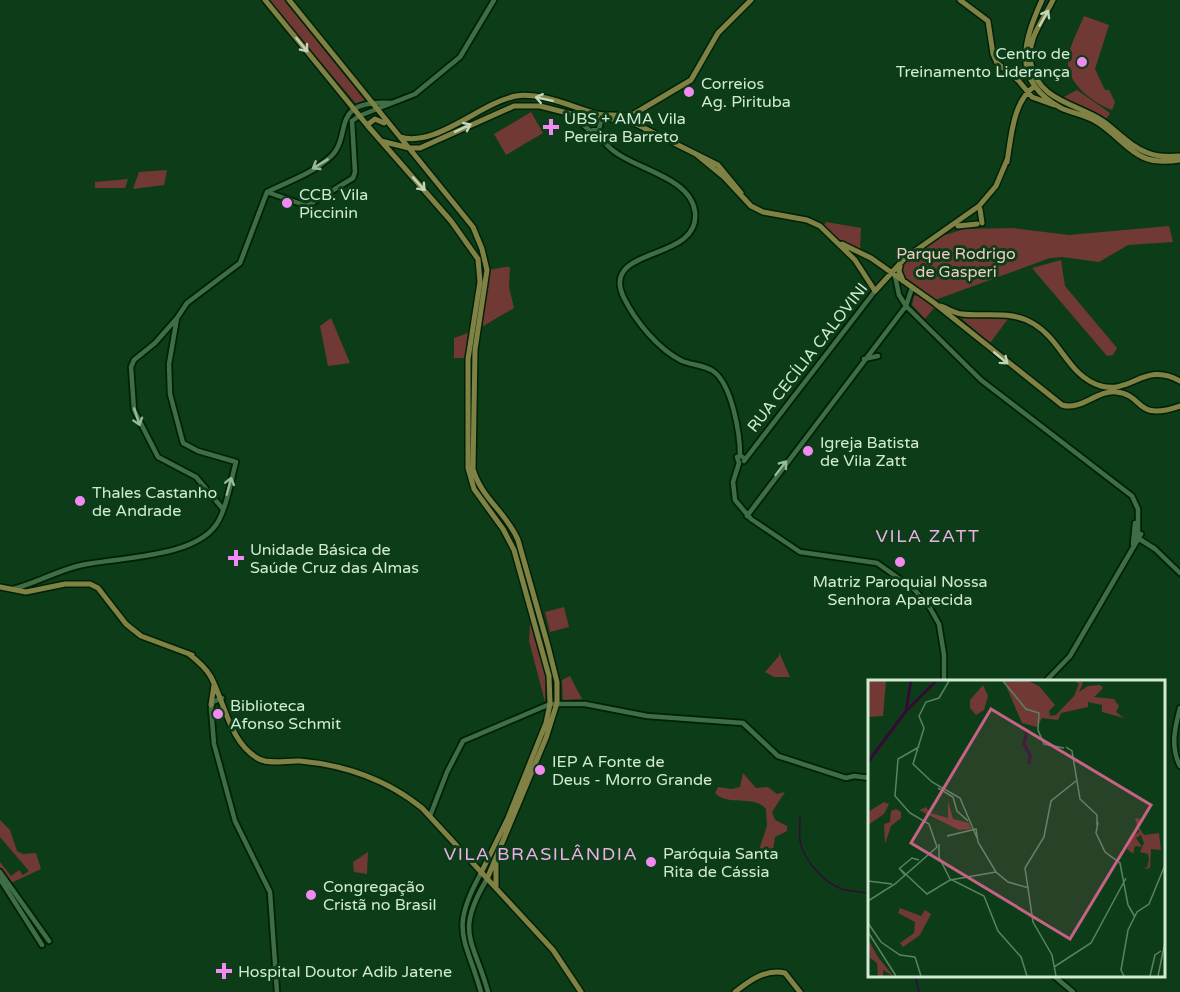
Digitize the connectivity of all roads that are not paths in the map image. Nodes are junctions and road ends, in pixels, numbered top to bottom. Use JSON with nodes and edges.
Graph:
{"nodes":[{"id":1,"x":265,"y":0,"type":"edge"},
{"id":2,"x":289,"y":0,"type":"edge"},
{"id":3,"x":494,"y":0,"type":"edge"},
{"id":4,"x":751,"y":0,"type":"edge"},
{"id":5,"x":960,"y":0,"type":"edge"},
{"id":6,"x":1042,"y":0,"type":"edge"},
{"id":7,"x":1053,"y":0,"type":"edge"},
{"id":8,"x":1038,"y":86,"type":"junction"},
{"id":9,"x":1030,"y":94,"type":"junction"},
{"id":10,"x":370,"y":103,"type":"junction"},
{"id":11,"x":392,"y":104,"type":"junction"},
{"id":12,"x":1058,"y":106,"type":"junction"},
{"id":13,"x":354,"y":109,"type":"junction"},
{"id":14,"x":375,"y":110,"type":"junction"},
{"id":15,"x":581,"y":110,"type":"junction"},
{"id":16,"x":359,"y":116,"type":"junction"},
{"id":17,"x":579,"y":116,"type":"junction"},
{"id":18,"x":602,"y":117,"type":"junction"},
{"id":19,"x":624,"y":117,"type":"junction"},
{"id":20,"x":344,"y":121,"type":"junction"},
{"id":21,"x":352,"y":122,"type":"junction"},
{"id":22,"x":367,"y":125,"type":"junction"},
{"id":23,"x":388,"y":125,"type":"junction"},
{"id":24,"x":595,"y":132,"type":"junction"},
{"id":25,"x":398,"y":136,"type":"junction"},
{"id":26,"x":380,"y":140,"type":"junction"},
{"id":27,"x":1125,"y":143,"type":"junction"},
{"id":28,"x":424,"y":146,"type":"junction"},
{"id":29,"x":409,"y":148,"type":"junction"},
{"id":30,"x":696,"y":154,"type":"junction"},
{"id":31,"x":1180,"y":158,"type":"edge"},
{"id":32,"x":1007,"y":160,"type":"junction"},
{"id":33,"x":423,"y":165,"type":"junction"},
{"id":34,"x":720,"y":166,"type":"junction"},
{"id":35,"x":713,"y":169,"type":"junction"},
{"id":36,"x":730,"y":180,"type":"junction"},
{"id":37,"x":267,"y":192,"type":"junction"},
{"id":38,"x":980,"y":209,"type":"junction"},
{"id":39,"x":958,"y":226,"type":"junction"},
{"id":40,"x":940,"y":234,"type":"junction"},
{"id":41,"x":838,"y":243,"type":"junction"},
{"id":42,"x":867,"y":255,"type":"junction"},
{"id":43,"x":902,"y":260,"type":"junction"},
{"id":44,"x":858,"y":265,"type":"junction"},
{"id":45,"x":887,"y":272,"type":"junction"},
{"id":46,"x":895,"y":276,"type":"junction"},
{"id":47,"x":904,"y":282,"type":"junction"},
{"id":48,"x":912,"y":288,"type":"junction"},
{"id":49,"x":875,"y":291,"type":"junction"},
{"id":50,"x":919,"y":292,"type":"junction"},
{"id":51,"x":911,"y":295,"type":"junction"},
{"id":52,"x":936,"y":304,"type":"junction"},
{"id":53,"x":906,"y":306,"type":"junction"},
{"id":54,"x":960,"y":314,"type":"junction"},
{"id":55,"x":177,"y":318,"type":"junction"},
{"id":56,"x":956,"y":321,"type":"junction"},
{"id":57,"x":168,"y":328,"type":"junction"},
{"id":58,"x":174,"y":335,"type":"junction"},
{"id":59,"x":878,"y":356,"type":"dead end"},
{"id":60,"x":864,"y":359,"type":"junction"},
{"id":61,"x":1180,"y":381,"type":"edge"},
{"id":62,"x":1132,"y":382,"type":"junction"},
{"id":63,"x":1096,"y":384,"type":"junction"},
{"id":64,"x":1096,"y":396,"type":"junction"},
{"id":65,"x":1131,"y":400,"type":"junction"},
{"id":66,"x":1180,"y":406,"type":"edge"},
{"id":67,"x":742,"y":457,"type":"junction"},
{"id":68,"x":223,"y":509,"type":"junction"},
{"id":69,"x":747,"y":516,"type":"junction"},
{"id":70,"x":1138,"y":517,"type":"junction"},
{"id":71,"x":1139,"y":534,"type":"junction"},
{"id":72,"x":1132,"y":544,"type":"junction"},
{"id":73,"x":1130,"y":553,"type":"junction"},
{"id":74,"x":1180,"y":573,"type":"edge"},
{"id":75,"x":0,"y":587,"type":"edge"},
{"id":76,"x":11,"y":589,"type":"junction"},
{"id":77,"x":189,"y":654,"type":"junction"},
{"id":78,"x":944,"y":680,"type":"edge"},
{"id":79,"x":1046,"y":680,"type":"edge"},
{"id":80,"x":214,"y":684,"type":"junction"},
{"id":81,"x":222,"y":701,"type":"junction"},
{"id":82,"x":211,"y":705,"type":"junction"},
{"id":83,"x":553,"y":707,"type":"junction"},
{"id":84,"x":1180,"y":708,"type":"edge"},
{"id":85,"x":211,"y":713,"type":"junction"},
{"id":86,"x":1180,"y":766,"type":"edge"},
{"id":87,"x":868,"y":778,"type":"edge"},
{"id":88,"x":430,"y":816,"type":"junction"},
{"id":89,"x":507,"y":825,"type":"junction"},
{"id":90,"x":498,"y":858,"type":"junction"},
{"id":91,"x":0,"y":872,"type":"edge"},
{"id":92,"x":481,"y":873,"type":"junction"},
{"id":93,"x":0,"y":879,"type":"edge"},
{"id":94,"x":487,"y":879,"type":"junction"},
{"id":95,"x":496,"y":889,"type":"junction"},
{"id":96,"x":466,"y":908,"type":"junction"},
{"id":97,"x":472,"y":911,"type":"junction"},
{"id":98,"x":49,"y":941,"type":"dead end"},
{"id":99,"x":42,"y":945,"type":"dead end"},
{"id":100,"x":1056,"y":977,"type":"edge"},
{"id":101,"x":277,"y":992,"type":"edge"},
{"id":102,"x":481,"y":992,"type":"edge"},
{"id":103,"x":488,"y":992,"type":"edge"},
{"id":104,"x":581,"y":992,"type":"edge"},
{"id":105,"x":735,"y":992,"type":"edge"},
{"id":106,"x":800,"y":992,"type":"edge"},
{"id":107,"x":1073,"y":992,"type":"edge"}],
"edges":[{"from":1,"to":13,"type":"main road","one_way":true},
{"from":2,"to":10,"type":"main road"},
{"from":3,"to":11,"type":"street"},
{"from":4,"to":19,"type":"main road"},
{"from":5,"to":9,"type":"main road"},
{"from":6,"to":8,"type":"main road"},
{"from":8,"to":7,"type":"main road","one_way":true},
{"from":8,"to":9,"type":"main road"},
{"from":8,"to":12,"type":"main road"},
{"from":8,"to":27,"type":"main road"},
{"from":9,"to":12,"type":"main road"},
{"from":9,"to":32,"type":"main road"},
{"from":10,"to":11,"type":"street"},
{"from":10,"to":13,"type":"street"},
{"from":10,"to":14,"type":"main road"},
{"from":11,"to":14,"type":"street"},
{"from":12,"to":27,"type":"main road"},
{"from":13,"to":16,"type":"main road"},
{"from":13,"to":20,"type":"street"},
{"from":14,"to":16,"type":"street"},
{"from":14,"to":23,"type":"main road"},
{"from":15,"to":17,"type":"street"},
{"from":15,"to":18,"type":"main road"},
{"from":15,"to":25,"type":"main road","one_way":true},
{"from":16,"to":21,"type":"street"},
{"from":16,"to":22,"type":"main road"},
{"from":17,"to":18,"type":"main road"},
{"from":17,"to":24,"type":"street"},
{"from":28,"to":17,"type":"main road","one_way":true},
{"from":18,"to":19,"type":"main road"},
{"from":18,"to":24,"type":"street"},
{"from":19,"to":30,"type":"main road"},
{"from":20,"to":21,"type":"street"},
{"from":20,"to":37,"type":"street","one_way":true},
{"from":21,"to":37,"type":"street"},
{"from":22,"to":23,"type":"main road"},
{"from":22,"to":26,"type":"main road"},
{"from":23,"to":25,"type":"main road"},
{"from":24,"to":67,"type":"street"},
{"from":25,"to":29,"type":"main road"},
{"from":26,"to":29,"type":"main road"},
{"from":26,"to":83,"type":"main road","one_way":true},
{"from":27,"to":31,"type":"main road"},
{"from":28,"to":29,"type":"main road"},
{"from":28,"to":33,"type":"main road"},
{"from":29,"to":33,"type":"main road"},
{"from":30,"to":34,"type":"main road"},
{"from":30,"to":35,"type":"main road"},
{"from":32,"to":38,"type":"main road"},
{"from":32,"to":40,"type":"main road"},
{"from":33,"to":83,"type":"main road"},
{"from":34,"to":35,"type":"main road"},
{"from":34,"to":36,"type":"main road"},
{"from":35,"to":36,"type":"main road"},
{"from":36,"to":41,"type":"main road"},
{"from":37,"to":55,"type":"street"},
{"from":38,"to":39,"type":"main road"},
{"from":38,"to":39,"type":"main road"},
{"from":39,"to":40,"type":"main road"},
{"from":40,"to":43,"type":"main road","name":"RUA CECÍLIA CALOVINI"},
{"from":41,"to":42,"type":"main road"},
{"from":41,"to":44,"type":"main road"},
{"from":42,"to":44,"type":"main road"},
{"from":42,"to":45,"type":"main road"},
{"from":43,"to":45,"type":"main road","name":"RUA CECÍLIA CALOVINI"},
{"from":43,"to":47,"type":"main road"},
{"from":44,"to":49,"type":"main road"},
{"from":45,"to":46,"type":"main road"},
{"from":45,"to":49,"type":"main road","name":"RUA CECÍLIA CALOVINI"},
{"from":46,"to":47,"type":"main road"},
{"from":46,"to":53,"type":"street"},
{"from":47,"to":48,"type":"main road"},
{"from":48,"to":50,"type":"main road"},
{"from":48,"to":51,"type":"street"},
{"from":49,"to":67,"type":"street","name":"RUA CECÍLIA CALOVINI"},
{"from":50,"to":51,"type":"main road"},
{"from":50,"to":52,"type":"main road"},
{"from":51,"to":53,"type":"street"},
{"from":52,"to":54,"type":"main road"},
{"from":52,"to":56,"type":"main road"},
{"from":53,"to":60,"type":"street"},
{"from":53,"to":70,"type":"street"},
{"from":54,"to":56,"type":"main road"},
{"from":54,"to":63,"type":"main road"},
{"from":55,"to":57,"type":"street"},
{"from":55,"to":58,"type":"street"},
{"from":56,"to":64,"type":"main road","one_way":true},
{"from":57,"to":58,"type":"street"},
{"from":57,"to":68,"type":"street","one_way":true},
{"from":68,"to":58,"type":"street","one_way":true},
{"from":59,"to":60,"type":"street"},
{"from":69,"to":60,"type":"street","one_way":true},
{"from":61,"to":62,"type":"main road"},
{"from":62,"to":63,"type":"main road"},
{"from":62,"to":65,"type":"main road"},
{"from":63,"to":64,"type":"main road"},
{"from":64,"to":65,"type":"main road"},
{"from":65,"to":66,"type":"main road"},
{"from":67,"to":69,"type":"street","name":"RUA CECÍLIA CALOVINI"},
{"from":68,"to":76,"type":"street"},
{"from":69,"to":78,"type":"street"},
{"from":70,"to":71,"type":"street"},
{"from":70,"to":72,"type":"street"},
{"from":71,"to":72,"type":"street"},
{"from":71,"to":73,"type":"street"},
{"from":71,"to":74,"type":"street"},
{"from":72,"to":73,"type":"street"},
{"from":73,"to":79,"type":"street"},
{"from":75,"to":76,"type":"main road"},
{"from":76,"to":77,"type":"main road"},
{"from":77,"to":80,"type":"main road"},
{"from":77,"to":81,"type":"main road"},
{"from":80,"to":81,"type":"main road"},
{"from":80,"to":82,"type":"main road"},
{"from":81,"to":82,"type":"street"},
{"from":81,"to":85,"type":"street"},
{"from":81,"to":88,"type":"main road"},
{"from":82,"to":85,"type":"street"},
{"from":83,"to":87,"type":"street"},
{"from":83,"to":88,"type":"street"},
{"from":83,"to":89,"type":"main road"},
{"from":84,"to":86,"type":"street"},
{"from":85,"to":101,"type":"street"},
{"from":88,"to":92,"type":"main road"},
{"from":89,"to":90,"type":"main road"},
{"from":89,"to":92,"type":"main road"},
{"from":90,"to":94,"type":"main road"},
{"from":90,"to":95,"type":"main road"},
{"from":91,"to":98,"type":"street"},
{"from":92,"to":94,"type":"main road"},
{"from":92,"to":96,"type":"street"},
{"from":93,"to":99,"type":"street"},
{"from":94,"to":95,"type":"main road"},
{"from":94,"to":97,"type":"street"},
{"from":95,"to":104,"type":"main road"},
{"from":96,"to":97,"type":"street"},
{"from":96,"to":102,"type":"street"},
{"from":97,"to":103,"type":"street"},
{"from":100,"to":107,"type":"street"},
{"from":105,"to":106,"type":"main road"}]}
